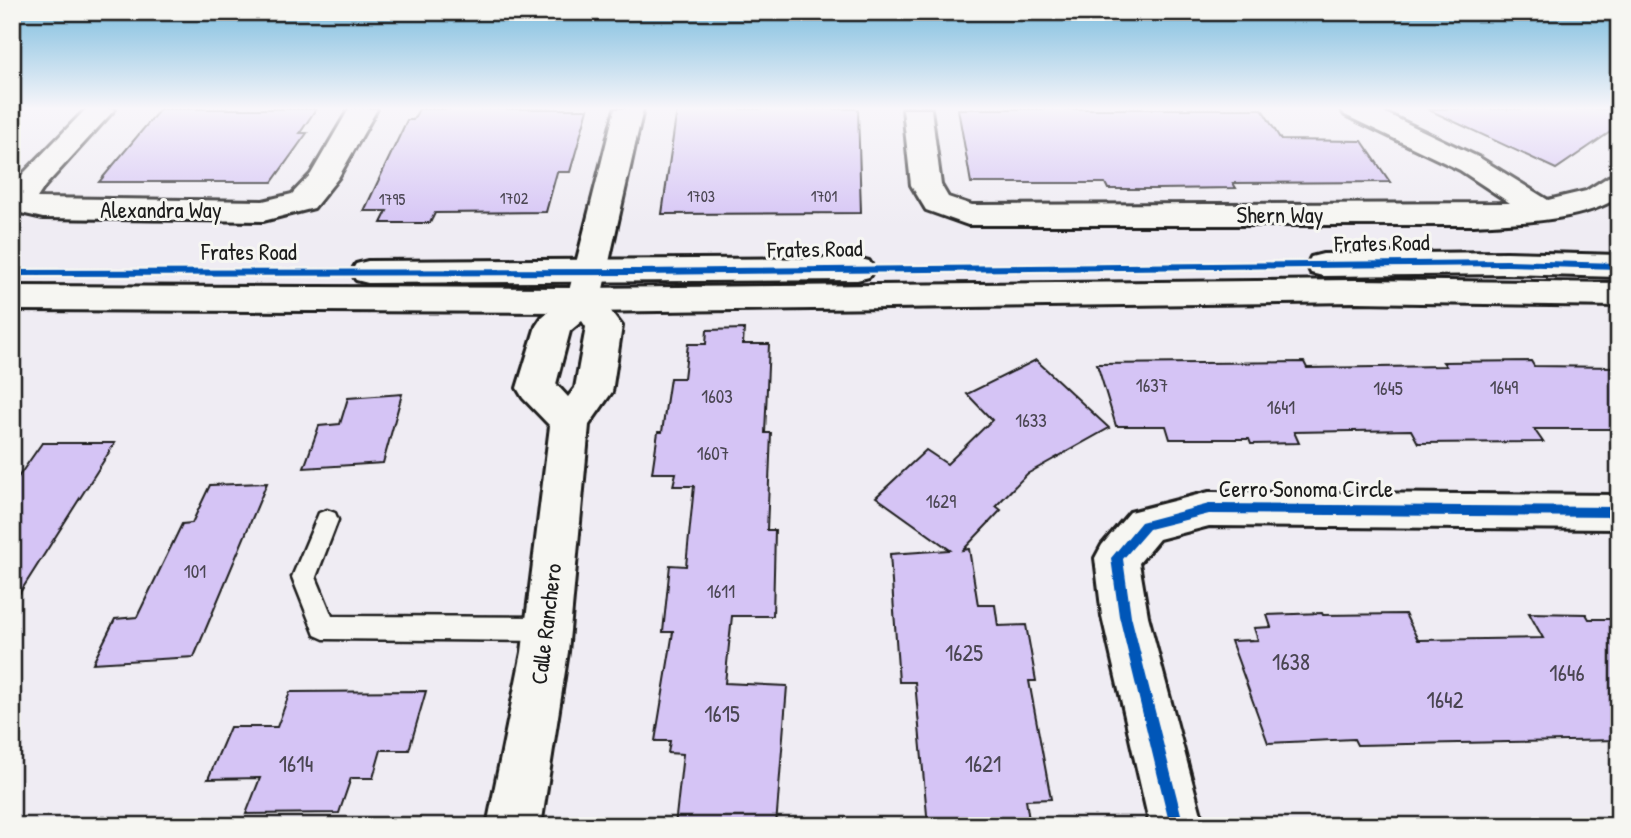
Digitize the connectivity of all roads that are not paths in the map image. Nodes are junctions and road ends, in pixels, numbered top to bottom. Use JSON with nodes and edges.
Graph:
{"nodes":[{"id":1,"x":64,"y":148,"type":"edge"},
{"id":2,"x":340,"y":148,"type":"edge"},
{"id":3,"x":619,"y":148,"type":"edge"},
{"id":4,"x":922,"y":148,"type":"edge"},
{"id":5,"x":1438,"y":148,"type":"edge"},
{"id":6,"x":1619,"y":183,"type":"edge"},
{"id":7,"x":1543,"y":211,"type":"junction"},
{"id":8,"x":1619,"y":266,"type":"edge"},
{"id":9,"x":12,"y":273,"type":"edge"},
{"id":10,"x":586,"y":286,"type":"junction"},
{"id":11,"x":1619,"y":295,"type":"edge"},
{"id":12,"x":12,"y":298,"type":"edge"},
{"id":13,"x":569,"y":422,"type":"junction"},
{"id":14,"x":1619,"y":512,"type":"edge"},
{"id":15,"x":327,"y":520,"type":"dead end"},
{"id":16,"x":546,"y":629,"type":"junction"},
{"id":17,"x":514,"y":826,"type":"edge"},
{"id":18,"x":1177,"y":826,"type":"edge"}],
"edges":[{"from":1,"to":2,"type":"street","name":"Alexandra Way"},
{"from":3,"to":10,"type":"street"},
{"from":4,"to":7,"type":"street","name":"Shern Way"},
{"from":5,"to":7,"type":"street"},
{"from":6,"to":7,"type":"street","name":"Shern Way"},
{"from":8,"to":10,"type":"street","name":"Frates Road"},
{"from":9,"to":10,"type":"street","name":"Frates Road"},
{"from":10,"to":11,"type":"street","name":"Frates Road"},
{"from":10,"to":12,"type":"street","name":"Frates Road"},
{"from":10,"to":13,"type":"street"},
{"from":10,"to":13,"type":"street"},
{"from":13,"to":16,"type":"street","name":"Calle Ranchero"},
{"from":14,"to":18,"type":"street","name":"Cerro Sonoma Circle"},
{"from":15,"to":16,"type":"lane"},
{"from":16,"to":17,"type":"street","name":"Calle Ranchero"}]}
